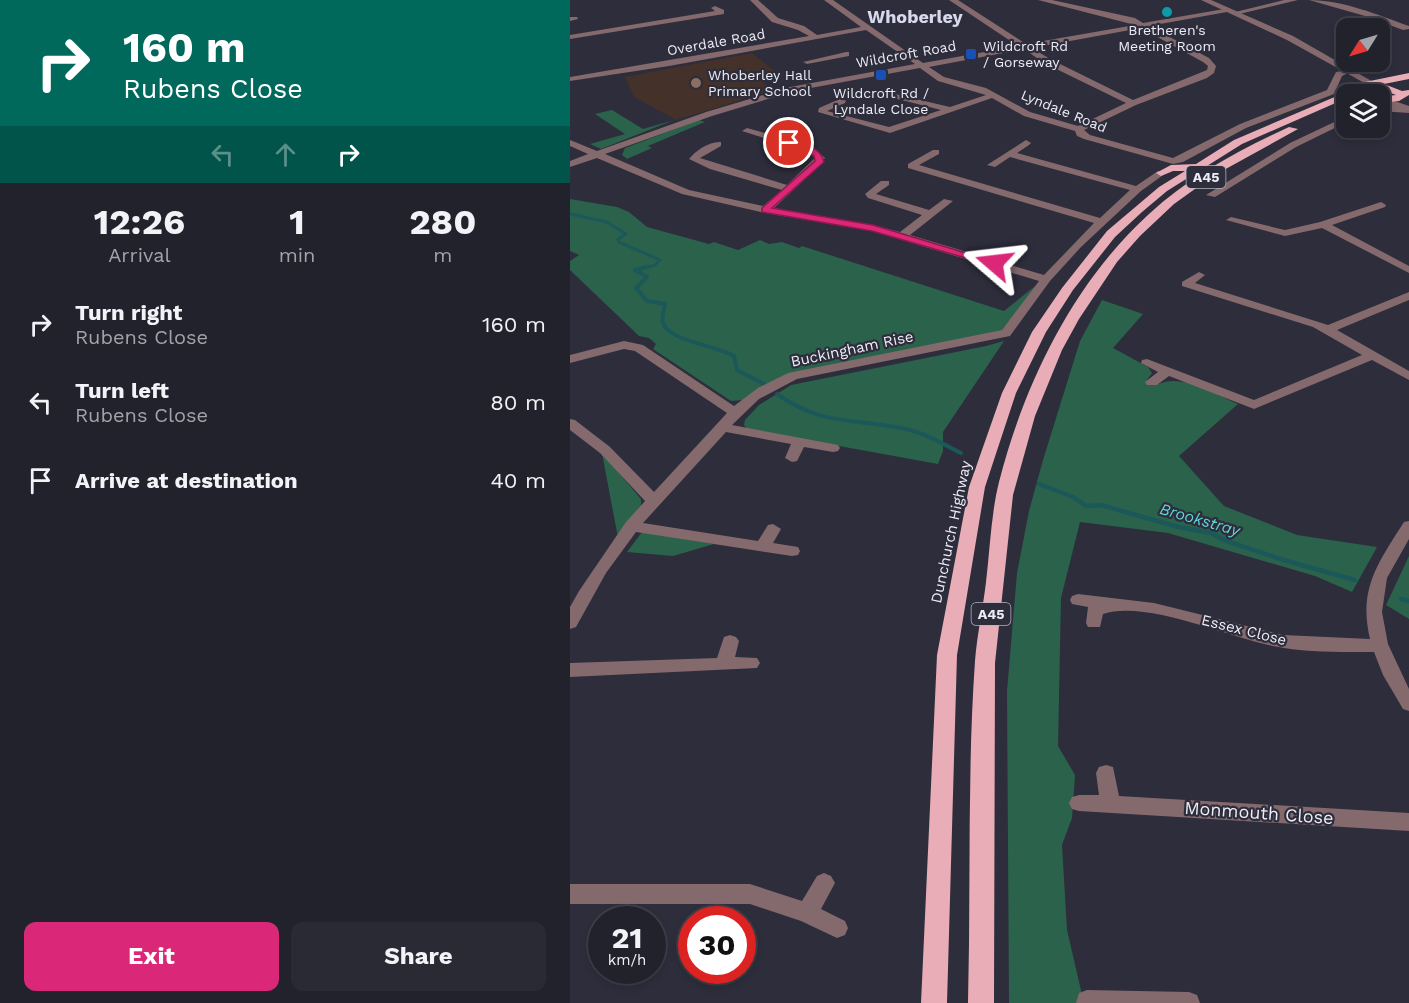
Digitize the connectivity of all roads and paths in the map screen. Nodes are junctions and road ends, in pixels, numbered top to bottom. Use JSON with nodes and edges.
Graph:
{"nodes":[{"id":1,"x":754,"y":0,"type":"edge"},
{"id":2,"x":828,"y":0,"type":"edge"},
{"id":3,"x":952,"y":0,"type":"edge"},
{"id":4,"x":1042,"y":0,"type":"edge"},
{"id":5,"x":1205,"y":0,"type":"edge"},
{"id":6,"x":1294,"y":0,"type":"edge"},
{"id":7,"x":1312,"y":0,"type":"edge"},
{"id":8,"x":1227,"y":10,"type":"junction"},
{"id":9,"x":721,"y":12,"type":"dead end"},
{"id":10,"x":1236,"y":13,"type":"junction"},
{"id":11,"x":571,"y":21,"type":"edge"},
{"id":12,"x":1144,"y":25,"type":"junction"},
{"id":13,"x":866,"y":28,"type":"junction"},
{"id":14,"x":1404,"y":28,"type":"edge"},
{"id":15,"x":570,"y":37,"type":"edge"},
{"id":16,"x":582,"y":37,"type":"junction"},
{"id":17,"x":815,"y":37,"type":"junction"},
{"id":18,"x":1021,"y":47,"type":"junction"},
{"id":19,"x":846,"y":54,"type":"dead end"},
{"id":20,"x":831,"y":57,"type":"junction"},
{"id":21,"x":807,"y":62,"type":"dead end"},
{"id":22,"x":840,"y":63,"type":"dead end"},
{"id":23,"x":921,"y":65,"type":"junction"},
{"id":24,"x":1336,"y":65,"type":"edge"},
{"id":25,"x":849,"y":70,"type":"dead end"},
{"id":26,"x":1344,"y":72,"type":"edge"},
{"id":27,"x":1349,"y":72,"type":"edge"},
{"id":28,"x":857,"y":76,"type":"junction"},
{"id":29,"x":1409,"y":76,"type":"edge"},
{"id":30,"x":570,"y":80,"type":"edge"},
{"id":31,"x":1373,"y":83,"type":"junction"},
{"id":32,"x":916,"y":90,"type":"dead end"},
{"id":33,"x":885,"y":93,"type":"dead end"},
{"id":34,"x":994,"y":94,"type":"junction"},
{"id":35,"x":1404,"y":94,"type":"edge"},
{"id":36,"x":902,"y":98,"type":"junction"},
{"id":37,"x":1336,"y":100,"type":"edge"},
{"id":38,"x":842,"y":101,"type":"dead end"},
{"id":39,"x":1133,"y":103,"type":"junction"},
{"id":40,"x":1390,"y":104,"type":"edge"},
{"id":41,"x":947,"y":109,"type":"junction"},
{"id":42,"x":1409,"y":109,"type":"edge"},
{"id":43,"x":1336,"y":112,"type":"edge"},
{"id":44,"x":1336,"y":124,"type":"edge"},
{"id":45,"x":791,"y":125,"type":"dead end"},
{"id":46,"x":1079,"y":129,"type":"junction"},
{"id":47,"x":747,"y":131,"type":"dead end"},
{"id":48,"x":767,"y":136,"type":"junction"},
{"id":49,"x":1026,"y":142,"type":"dead end"},
{"id":50,"x":570,"y":143,"type":"edge"},
{"id":51,"x":718,"y":144,"type":"dead end"},
{"id":52,"x":936,"y":152,"type":"dead end"},
{"id":53,"x":1009,"y":154,"type":"junction"},
{"id":54,"x":597,"y":155,"type":"junction"},
{"id":55,"x":570,"y":164,"type":"edge"},
{"id":56,"x":992,"y":165,"type":"dead end"},
{"id":57,"x":1195,"y":167,"type":"junction"},
{"id":58,"x":1161,"y":173,"type":"joint"},
{"id":59,"x":885,"y":183,"type":"dead end"},
{"id":60,"x":787,"y":188,"type":"junction"},
{"id":61,"x":1137,"y":189,"type":"junction"},
{"id":62,"x":1211,"y":195,"type":"dead end"},
{"id":63,"x":948,"y":201,"type":"dead end"},
{"id":64,"x":1384,"y":204,"type":"dead end"},
{"id":65,"x":765,"y":210,"type":"junction"},
{"id":66,"x":930,"y":214,"type":"junction"},
{"id":67,"x":1231,"y":220,"type":"dead end"},
{"id":68,"x":1101,"y":222,"type":"junction"},
{"id":69,"x":1323,"y":225,"type":"junction"},
{"id":70,"x":902,"y":236,"type":"junction"},
{"id":71,"x":1409,"y":270,"type":"edge"},
{"id":72,"x":1199,"y":274,"type":"dead end"},
{"id":73,"x":1046,"y":279,"type":"junction"},
{"id":74,"x":1409,"y":296,"type":"edge"},
{"id":75,"x":1329,"y":329,"type":"junction"},
{"id":76,"x":1373,"y":355,"type":"junction"},
{"id":77,"x":570,"y":359,"type":"edge"},
{"id":78,"x":1147,"y":363,"type":"dead end"},
{"id":79,"x":1168,"y":371,"type":"junction"},
{"id":80,"x":1409,"y":376,"type":"edge"},
{"id":81,"x":1152,"y":382,"type":"dead end"},
{"id":82,"x":734,"y":412,"type":"junction"},
{"id":83,"x":570,"y":423,"type":"edge"},
{"id":84,"x":723,"y":427,"type":"junction"},
{"id":85,"x":799,"y":442,"type":"junction"},
{"id":86,"x":833,"y":448,"type":"dead end"},
{"id":87,"x":792,"y":458,"type":"dead end"},
{"id":88,"x":653,"y":500,"type":"junction"},
{"id":89,"x":631,"y":526,"type":"junction"},
{"id":90,"x":1409,"y":526,"type":"edge"},
{"id":91,"x":773,"y":530,"type":"dead end"},
{"id":92,"x":764,"y":546,"type":"junction"},
{"id":93,"x":792,"y":551,"type":"dead end"},
{"id":94,"x":1078,"y":600,"type":"dead end"},
{"id":95,"x":1110,"y":604,"type":"junction"},
{"id":96,"x":570,"y":623,"type":"edge"},
{"id":97,"x":1094,"y":623,"type":"dead end"},
{"id":98,"x":730,"y":641,"type":"dead end"},
{"id":99,"x":1379,"y":646,"type":"junction"},
{"id":100,"x":725,"y":663,"type":"junction"},
{"id":101,"x":752,"y":663,"type":"dead end"},
{"id":102,"x":570,"y":670,"type":"edge"},
{"id":103,"x":1409,"y":704,"type":"edge"},
{"id":104,"x":1106,"y":773,"type":"dead end"},
{"id":105,"x":1079,"y":803,"type":"dead end"},
{"id":106,"x":1110,"y":804,"type":"junction"},
{"id":107,"x":1409,"y":822,"type":"edge"},
{"id":108,"x":824,"y":884,"type":"dead end"},
{"id":109,"x":570,"y":894,"type":"edge"},
{"id":110,"x":807,"y":913,"type":"junction"},
{"id":111,"x":837,"y":928,"type":"dead end"},
{"id":112,"x":1087,"y":1001,"type":"dead end"},
{"id":113,"x":934,"y":1003,"type":"edge"},
{"id":114,"x":981,"y":1003,"type":"edge"},
{"id":115,"x":1190,"y":1003,"type":"edge"}],
"edges":[{"from":1,"to":17,"type":"street"},
{"from":2,"to":13,"type":"street","name":"Lyndale Road"},
{"from":3,"to":18,"type":"street"},
{"from":4,"to":12,"type":"street"},
{"from":5,"to":8,"type":"street"},
{"from":6,"to":10,"type":"street"},
{"from":7,"to":14,"type":"street"},
{"from":8,"to":10,"type":"street"},
{"from":8,"to":12,"type":"street","name":"Wildcroft Road"},
{"from":9,"to":16,"type":"street"},
{"from":10,"to":24,"type":"street"},
{"from":11,"to":16,"type":"street"},
{"from":12,"to":18,"type":"street","name":"Wildcroft Road"},
{"from":12,"to":39,"type":"street"},
{"from":13,"to":17,"type":"street","name":"Overdale Road"},
{"from":13,"to":23,"type":"street","name":"Lyndale Road"},
{"from":15,"to":16,"type":"street"},
{"from":17,"to":30,"type":"street","name":"Overdale Road"},
{"from":18,"to":23,"type":"street","name":"Wildcroft Road"},
{"from":18,"to":39,"type":"street"},
{"from":19,"to":20,"type":"street"},
{"from":20,"to":21,"type":"street"},
{"from":20,"to":22,"type":"street"},
{"from":23,"to":28,"type":"street","name":"Wildcroft Road"},
{"from":23,"to":34,"type":"street","name":"Lyndale Road"},
{"from":25,"to":28,"type":"street"},
{"from":26,"to":46,"type":"street","name":"Lyndale Road"},
{"from":27,"to":31,"type":"street"},
{"from":28,"to":54,"type":"street","name":"Wildcroft Road"},
{"from":29,"to":31,"type":"highway","name":"Dunchurch Highway"},
{"from":31,"to":35,"type":"highway"},
{"from":32,"to":36,"type":"street"},
{"from":33,"to":36,"type":"street"},
{"from":34,"to":41,"type":"street"},
{"from":34,"to":46,"type":"street","name":"Lyndale Road"},
{"from":35,"to":42,"type":"street"},
{"from":36,"to":41,"type":"street"},
{"from":37,"to":57,"type":"highway","name":"Dunchurch Highway","number":"A45"},
{"from":38,"to":41,"type":"street"},
{"from":39,"to":46,"type":"street"},
{"from":40,"to":42,"type":"street"},
{"from":43,"to":114,"type":"highway","number":"A45"},
{"from":44,"to":62,"type":"street"},
{"from":45,"to":48,"type":"street"},
{"from":47,"to":48,"type":"street"},
{"from":48,"to":60,"type":"street"},
{"from":49,"to":53,"type":"street"},
{"from":50,"to":54,"type":"street"},
{"from":51,"to":60,"type":"street"},
{"from":52,"to":68,"type":"street"},
{"from":53,"to":56,"type":"street"},
{"from":53,"to":61,"type":"street"},
{"from":54,"to":55,"type":"street","name":"Wildcroft Road"},
{"from":54,"to":65,"type":"street"},
{"from":57,"to":58,"type":"highway"},
{"from":57,"to":113,"type":"highway","name":"Dunchurch Highway","number":"A45"},
{"from":58,"to":61,"type":"street"},
{"from":59,"to":66,"type":"street"},
{"from":60,"to":65,"type":"street"},
{"from":61,"to":68,"type":"street"},
{"from":63,"to":66,"type":"street"},
{"from":64,"to":69,"type":"street"},
{"from":65,"to":70,"type":"street"},
{"from":66,"to":70,"type":"street"},
{"from":67,"to":69,"type":"street"},
{"from":68,"to":73,"type":"street"},
{"from":69,"to":71,"type":"street"},
{"from":70,"to":73,"type":"street"},
{"from":72,"to":75,"type":"street"},
{"from":73,"to":82,"type":"street","name":"Buckingham Rise"},
{"from":74,"to":75,"type":"street"},
{"from":75,"to":76,"type":"street"},
{"from":76,"to":79,"type":"street"},
{"from":76,"to":80,"type":"street"},
{"from":77,"to":82,"type":"street"},
{"from":78,"to":79,"type":"street"},
{"from":79,"to":81,"type":"street"},
{"from":82,"to":84,"type":"street","name":"Buckingham Rise"},
{"from":83,"to":88,"type":"street"},
{"from":84,"to":85,"type":"street"},
{"from":84,"to":88,"type":"street","name":"Buckingham Rise"},
{"from":85,"to":86,"type":"street"},
{"from":85,"to":87,"type":"street"},
{"from":88,"to":89,"type":"street","name":"Buckingham Rise"},
{"from":89,"to":92,"type":"street"},
{"from":89,"to":96,"type":"street","name":"Buckingham Rise"},
{"from":90,"to":99,"type":"street"},
{"from":91,"to":92,"type":"street"},
{"from":92,"to":93,"type":"street"},
{"from":94,"to":95,"type":"street","name":"Essex Close"},
{"from":95,"to":97,"type":"street"},
{"from":95,"to":99,"type":"street","name":"Essex Close"},
{"from":98,"to":100,"type":"street"},
{"from":99,"to":103,"type":"street"},
{"from":100,"to":101,"type":"street"},
{"from":100,"to":102,"type":"street"},
{"from":104,"to":106,"type":"street"},
{"from":105,"to":106,"type":"street","name":"Monmouth Close"},
{"from":106,"to":107,"type":"street","name":"Monmouth Close"},
{"from":108,"to":110,"type":"street"},
{"from":109,"to":110,"type":"street"},
{"from":110,"to":111,"type":"street"},
{"from":112,"to":115,"type":"street"}]}
